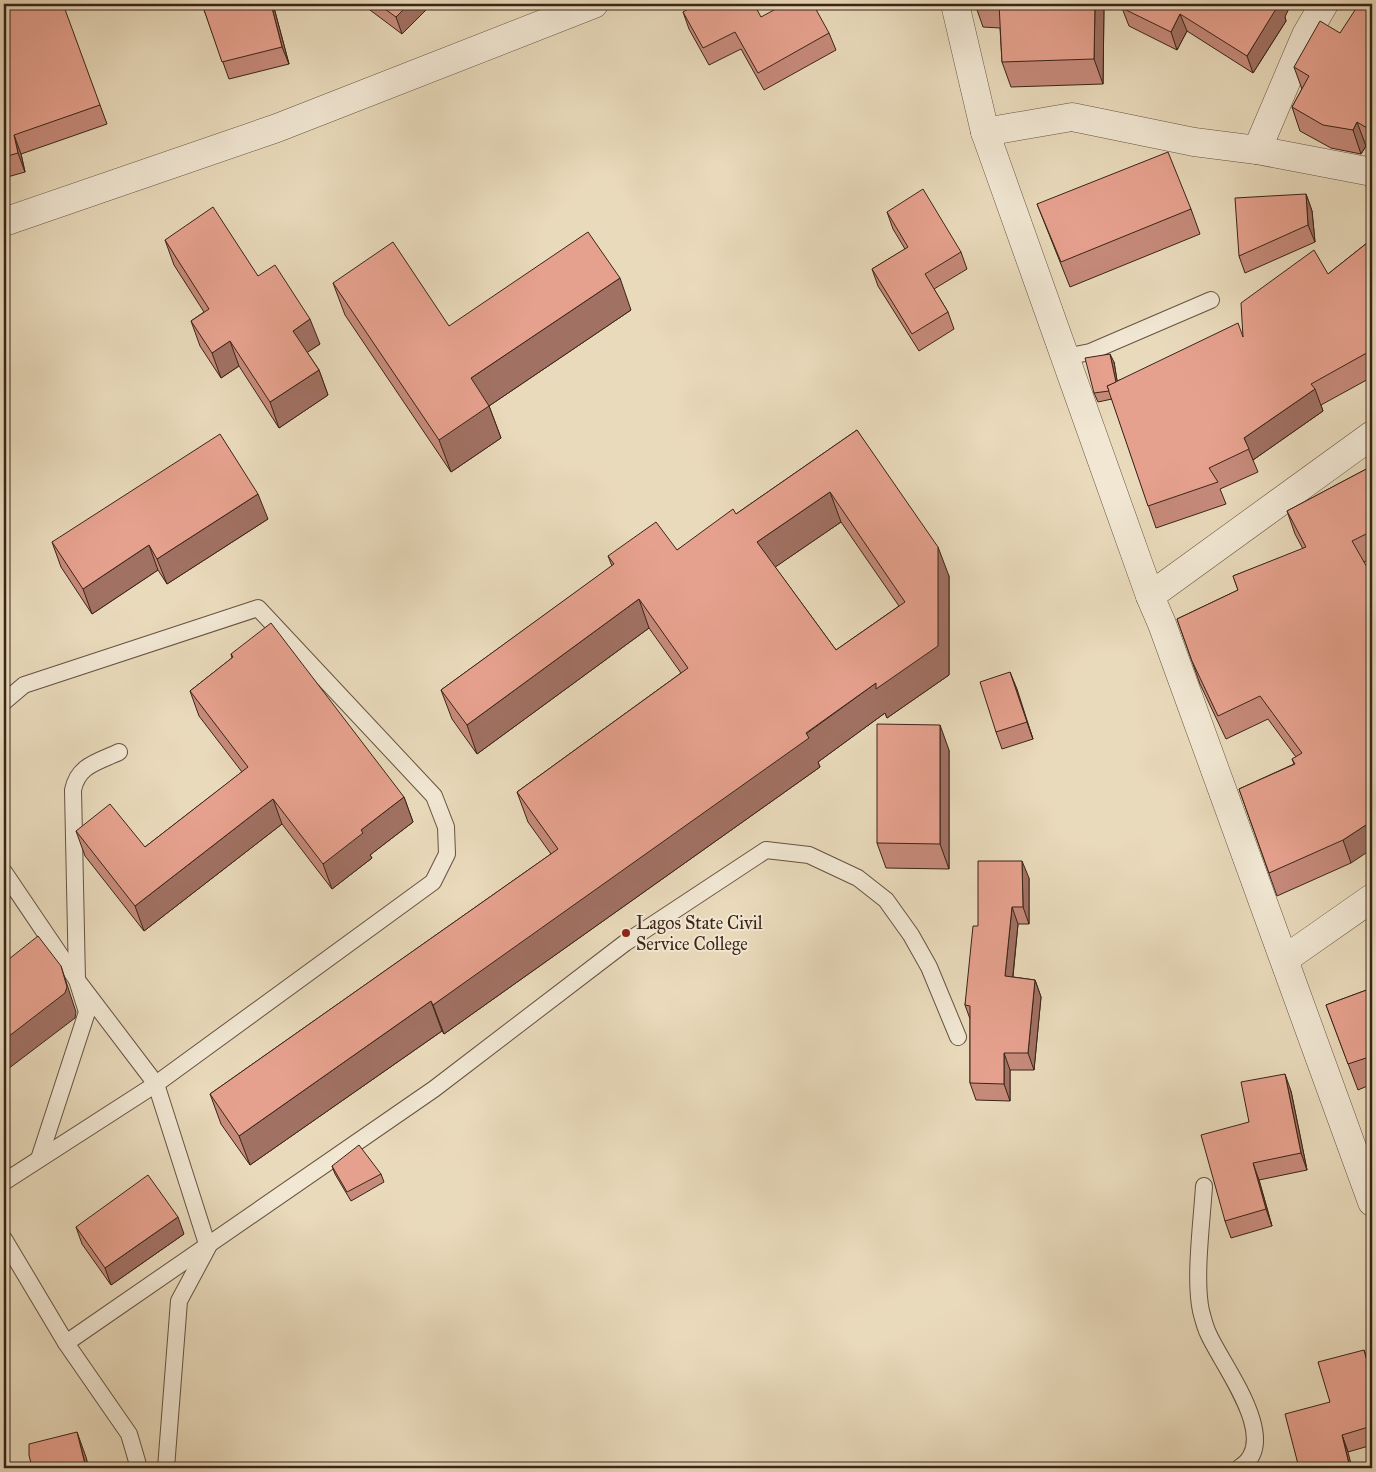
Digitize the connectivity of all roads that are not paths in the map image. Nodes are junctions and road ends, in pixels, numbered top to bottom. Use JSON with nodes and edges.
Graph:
{"nodes":[{"id":1,"x":594,"y":4,"type":"edge"},
{"id":2,"x":955,"y":4,"type":"edge"},
{"id":3,"x":1324,"y":4,"type":"edge"},
{"id":4,"x":985,"y":132,"type":"junction"},
{"id":5,"x":1257,"y":150,"type":"junction"},
{"id":6,"x":1372,"y":172,"type":"edge"},
{"id":7,"x":4,"y":222,"type":"edge"},
{"id":8,"x":1211,"y":300,"type":"dead end"},
{"id":9,"x":1065,"y":357,"type":"junction"},
{"id":10,"x":1372,"y":435,"type":"edge"},
{"id":11,"x":1150,"y":596,"type":"junction"},
{"id":12,"x":4,"y":702,"type":"edge"},
{"id":13,"x":119,"y":752,"type":"dead end"},
{"id":14,"x":4,"y":872,"type":"edge"},
{"id":15,"x":1372,"y":898,"type":"edge"},
{"id":16,"x":1284,"y":959,"type":"junction"},
{"id":17,"x":77,"y":980,"type":"junction"},
{"id":18,"x":958,"y":1037,"type":"dead end"},
{"id":19,"x":156,"y":1084,"type":"junction"},
{"id":20,"x":1362,"y":1144,"type":"edge"},
{"id":21,"x":39,"y":1159,"type":"junction"},
{"id":22,"x":4,"y":1182,"type":"edge"},
{"id":23,"x":1204,"y":1186,"type":"dead end"},
{"id":24,"x":1372,"y":1202,"type":"edge"},
{"id":25,"x":4,"y":1239,"type":"edge"},
{"id":26,"x":208,"y":1247,"type":"junction"},
{"id":27,"x":66,"y":1343,"type":"junction"},
{"id":28,"x":139,"y":1468,"type":"edge"},
{"id":29,"x":166,"y":1468,"type":"edge"},
{"id":30,"x":1239,"y":1468,"type":"edge"}],
"edges":[{"from":1,"to":7,"type":"street"},
{"from":2,"to":4,"type":"street"},
{"from":3,"to":5,"type":"street"},
{"from":4,"to":5,"type":"street"},
{"from":4,"to":9,"type":"street"},
{"from":5,"to":6,"type":"street"},
{"from":8,"to":9,"type":"lane"},
{"from":9,"to":11,"type":"street"},
{"from":10,"to":11,"type":"street"},
{"from":11,"to":16,"type":"street"},
{"from":12,"to":19,"type":"lane"},
{"from":13,"to":17,"type":"lane"},
{"from":14,"to":17,"type":"lane"},
{"from":15,"to":16,"type":"street"},
{"from":16,"to":20,"type":"street"},
{"from":17,"to":19,"type":"lane"},
{"from":17,"to":21,"type":"lane"},
{"from":18,"to":26,"type":"lane"},
{"from":19,"to":21,"type":"lane"},
{"from":19,"to":26,"type":"lane"},
{"from":20,"to":24,"type":"street"},
{"from":21,"to":22,"type":"lane"},
{"from":23,"to":30,"type":"lane"},
{"from":25,"to":27,"type":"lane"},
{"from":26,"to":27,"type":"lane"},
{"from":26,"to":29,"type":"lane"},
{"from":27,"to":28,"type":"lane"}]}
